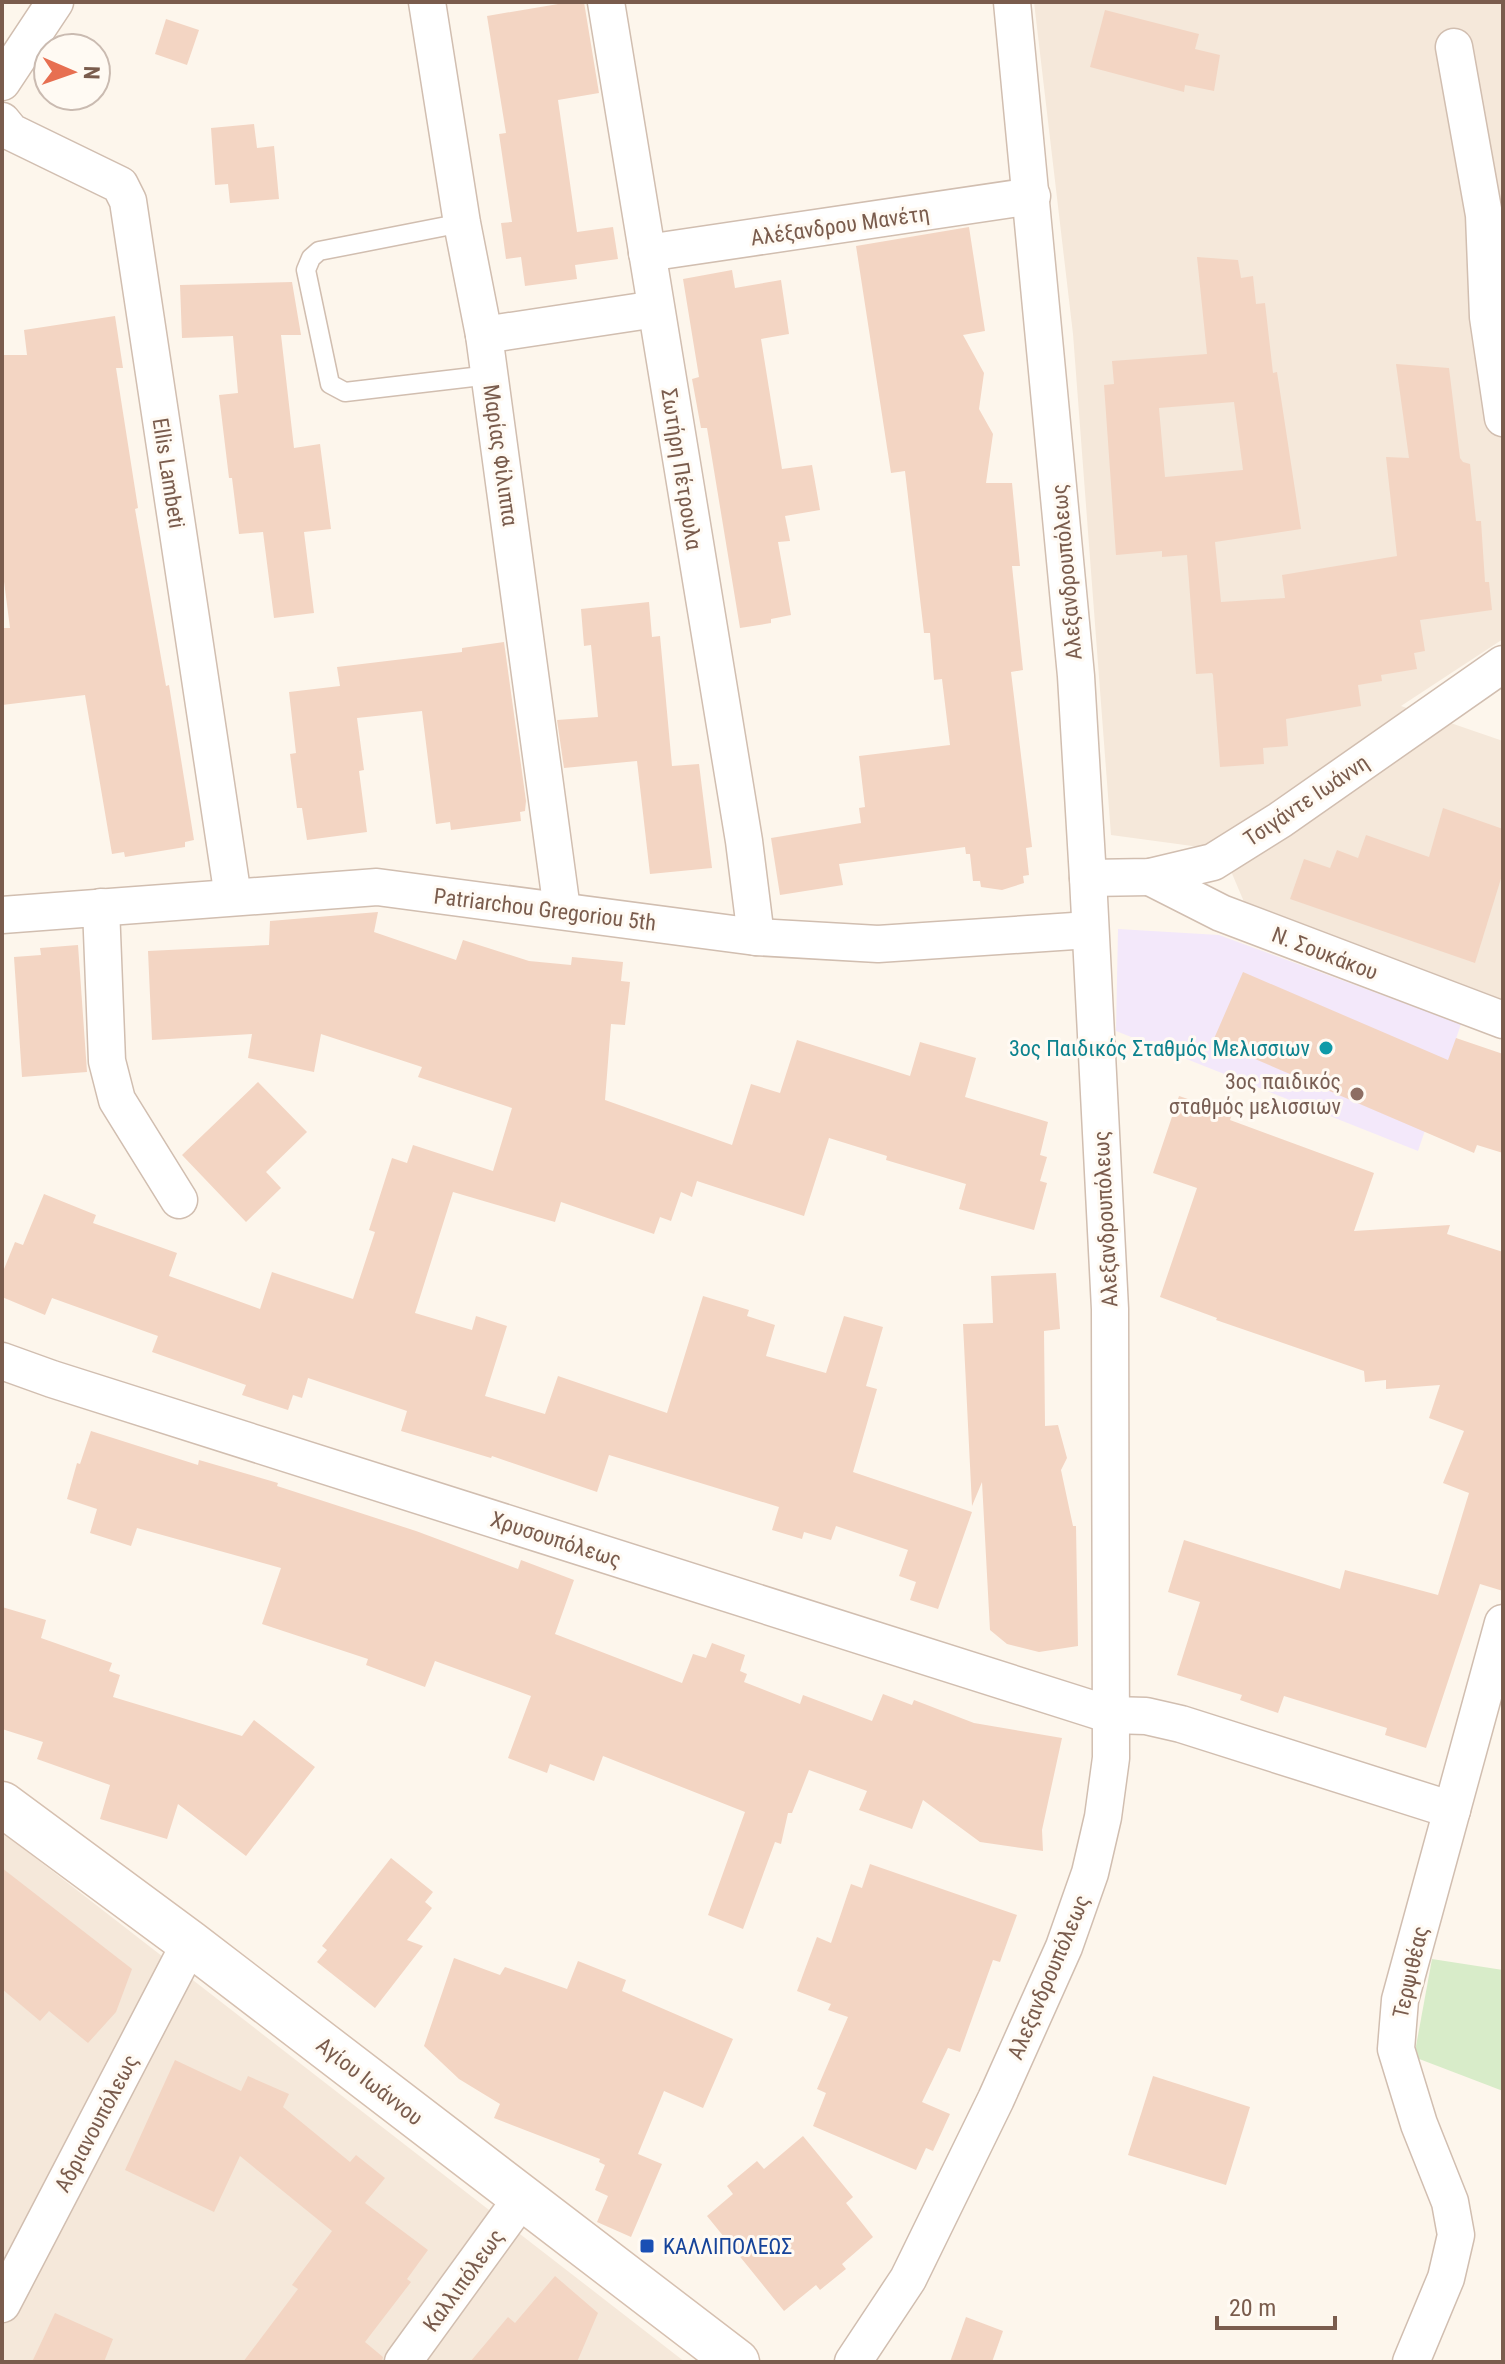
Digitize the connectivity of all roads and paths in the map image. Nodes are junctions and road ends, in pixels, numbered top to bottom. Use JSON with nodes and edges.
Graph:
{"nodes":[{"id":1,"x":55,"y":2,"type":"edge"},
{"id":2,"x":427,"y":2,"type":"edge"},
{"id":3,"x":606,"y":2,"type":"edge"},
{"id":4,"x":1014,"y":12,"type":"edge"},
{"id":5,"x":1454,"y":47,"type":"dead end"},
{"id":6,"x":2,"y":82,"type":"edge"},
{"id":7,"x":2,"y":121,"type":"edge"},
{"id":8,"x":1032,"y":196,"type":"junction"},
{"id":9,"x":462,"y":223,"type":"junction"},
{"id":10,"x":1494,"y":250,"type":"edge"},
{"id":11,"x":647,"y":253,"type":"junction"},
{"id":12,"x":656,"y":309,"type":"junction"},
{"id":13,"x":484,"y":335,"type":"junction"},
{"id":14,"x":490,"y":375,"type":"junction"},
{"id":15,"x":1503,"y":418,"type":"edge"},
{"id":16,"x":1503,"y":664,"type":"edge"},
{"id":17,"x":1150,"y":877,"type":"junction"},
{"id":18,"x":1088,"y":878,"type":"junction"},
{"id":19,"x":233,"y":897,"type":"junction"},
{"id":20,"x":101,"y":907,"type":"junction"},
{"id":21,"x":562,"y":910,"type":"junction"},
{"id":22,"x":2,"y":915,"type":"edge"},
{"id":23,"x":1089,"y":930,"type":"junction"},
{"id":24,"x":756,"y":937,"type":"junction"},
{"id":25,"x":1503,"y":1020,"type":"edge"},
{"id":26,"x":179,"y":1200,"type":"dead end"},
{"id":27,"x":2,"y":1361,"type":"edge"},
{"id":28,"x":1503,"y":1623,"type":"edge"},
{"id":29,"x":1111,"y":1715,"type":"junction"},
{"id":30,"x":2,"y":1804,"type":"edge"},
{"id":31,"x":1452,"y":1810,"type":"junction"},
{"id":32,"x":190,"y":1943,"type":"junction"},
{"id":33,"x":522,"y":2198,"type":"junction"},
{"id":34,"x":2,"y":2304,"type":"edge"},
{"id":35,"x":403,"y":2362,"type":"edge"},
{"id":36,"x":737,"y":2362,"type":"edge"},
{"id":37,"x":853,"y":2362,"type":"edge"},
{"id":38,"x":1411,"y":2362,"type":"edge"}],
"edges":[{"from":1,"to":6,"type":"street"},
{"from":2,"to":9,"type":"street","name":"Μαρίας Φίλιππα"},
{"from":3,"to":11,"type":"street","name":"Σωτήρη Πέτρουλα"},
{"from":4,"to":8,"type":"street","name":"Αλεξανδρουπόλεως"},
{"from":5,"to":10,"type":"street"},
{"from":7,"to":19,"type":"street","name":"Ellis Lambeti"},
{"from":8,"to":11,"type":"street","name":"Αλέξανδρου Μανέτη"},
{"from":8,"to":18,"type":"street","name":"Αλεξανδρουπόλεως"},
{"from":9,"to":13,"type":"street","name":"Μαρίας Φίλιππα"},
{"from":9,"to":14,"type":"lane"},
{"from":10,"to":15,"type":"street"},
{"from":11,"to":12,"type":"street","name":"Σωτήρη Πέτρουλα"},
{"from":12,"to":13,"type":"street"},
{"from":12,"to":24,"type":"street","name":"Σωτήρη Πέτρουλα"},
{"from":13,"to":14,"type":"street","name":"Μαρίας Φίλιππα"},
{"from":14,"to":21,"type":"street","name":"Μαρίας Φίλιππα"},
{"from":16,"to":17,"type":"street","name":"Τσιγάντε Ιωάννη"},
{"from":17,"to":18,"type":"street","name":"Τσιγάντε Ιωάννη"},
{"from":17,"to":25,"type":"street","name":"Ν. Σουκάκου"},
{"from":18,"to":23,"type":"street","name":"Αλεξανδρουπόλεως"},
{"from":19,"to":20,"type":"street","name":"Patriarchou Gregoriou 5th"},
{"from":19,"to":21,"type":"street","name":"Patriarchou Gregoriou 5th"},
{"from":20,"to":22,"type":"street","name":"Patriarchou Gregoriou 5th"},
{"from":20,"to":26,"type":"street"},
{"from":21,"to":24,"type":"street","name":"Patriarchou Gregoriou 5th"},
{"from":23,"to":24,"type":"street","name":"Patriarchou Gregoriou 5th"},
{"from":23,"to":29,"type":"street","name":"Αλεξανδρουπόλεως"},
{"from":27,"to":29,"type":"street","name":"Χρυσουπόλεως"},
{"from":28,"to":31,"type":"street","name":"Τερψιθέας"},
{"from":29,"to":31,"type":"street","name":"Χρυσουπόλεως"},
{"from":29,"to":37,"type":"street","name":"Αλεξανδρουπόλεως"},
{"from":30,"to":32,"type":"street","name":"Αγίου Ιωάννου"},
{"from":31,"to":38,"type":"street","name":"Τερψιθέας"},
{"from":32,"to":33,"type":"street","name":"Αγίου Ιωάννου"},
{"from":32,"to":34,"type":"street","name":"Αδριανουπόλεως"},
{"from":33,"to":35,"type":"street","name":"Καλλιπόλεως"},
{"from":33,"to":36,"type":"street","name":"Αγίου Ιωάννου"}]}
